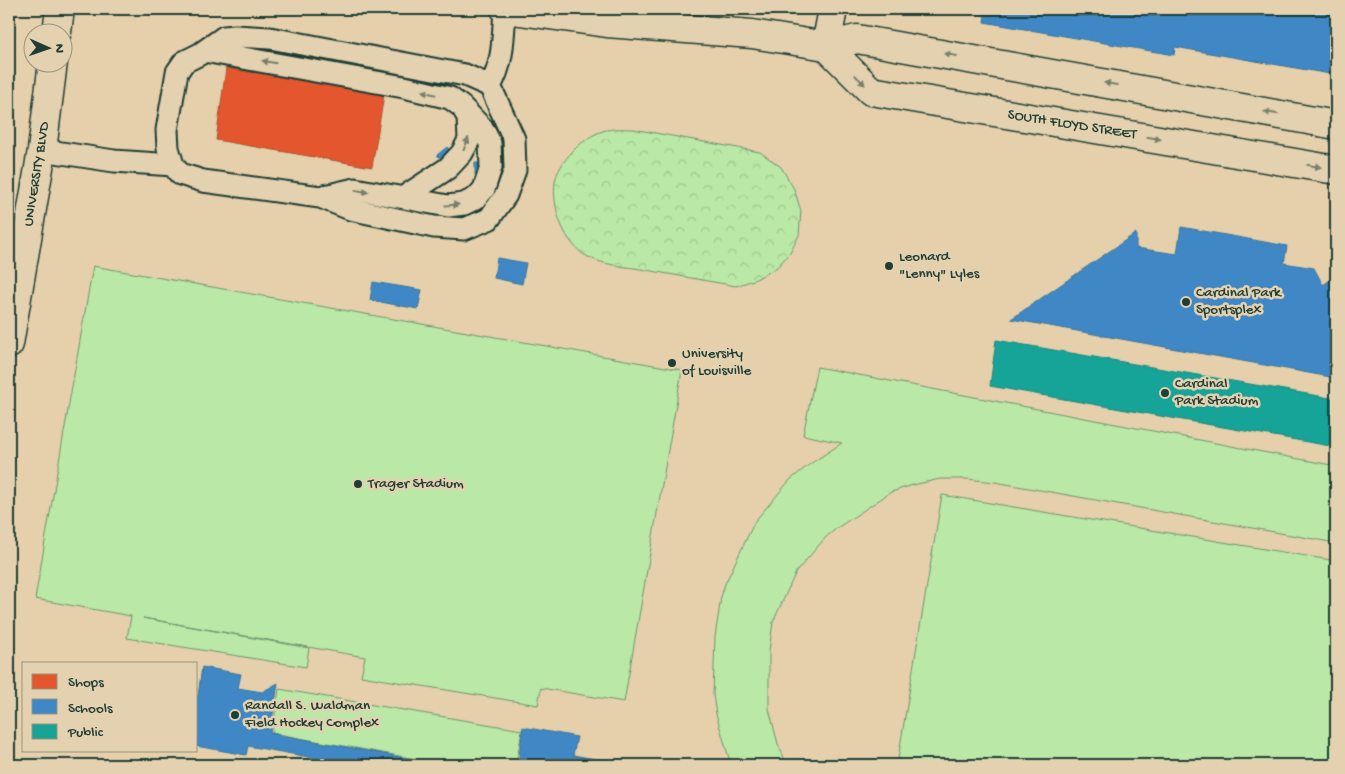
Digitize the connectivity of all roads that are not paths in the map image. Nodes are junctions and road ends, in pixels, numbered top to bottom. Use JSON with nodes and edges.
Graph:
{"nodes":[{"id":1,"x":60,"y":9,"type":"edge"},
{"id":2,"x":505,"y":9,"type":"edge"},
{"id":3,"x":833,"y":9,"type":"edge"},
{"id":4,"x":608,"y":16,"type":"edge"},
{"id":5,"x":58,"y":22,"type":"edge"},
{"id":6,"x":826,"y":46,"type":"junction"},
{"id":7,"x":204,"y":51,"type":"junction"},
{"id":8,"x":52,"y":72,"type":"edge"},
{"id":9,"x":490,"y":86,"type":"junction"},
{"id":10,"x":462,"y":108,"type":"junction"},
{"id":11,"x":1336,"y":125,"type":"edge"},
{"id":12,"x":42,"y":150,"type":"junction"},
{"id":13,"x":173,"y":165,"type":"junction"},
{"id":14,"x":1336,"y":170,"type":"edge"},
{"id":15,"x":320,"y":197,"type":"junction"},
{"id":16,"x":404,"y":197,"type":"junction"},
{"id":17,"x":9,"y":344,"type":"edge"}],
"edges":[{"from":1,"to":5,"type":"street"},
{"from":2,"to":4,"type":"street"},
{"from":2,"to":9,"type":"lane"},
{"from":3,"to":6,"type":"street"},
{"from":4,"to":6,"type":"street"},
{"from":11,"to":6,"type":"street","one_way":true},
{"from":6,"to":14,"type":"street","name":"SOUTH FLOYD STREET","one_way":true},
{"from":7,"to":9,"type":"lane"},
{"from":10,"to":7,"type":"lane","one_way":true},
{"from":7,"to":13,"type":"lane"},
{"from":8,"to":12,"type":"street","name":"UNIVERSITY BLVD"},
{"from":9,"to":15,"type":"lane"},
{"from":16,"to":10,"type":"lane","one_way":true},
{"from":16,"to":10,"type":"lane","one_way":true},
{"from":12,"to":13,"type":"lane"},
{"from":12,"to":17,"type":"street","name":"UNIVERSITY BLVD"},
{"from":13,"to":15,"type":"lane"},
{"from":15,"to":16,"type":"lane","one_way":true}]}
